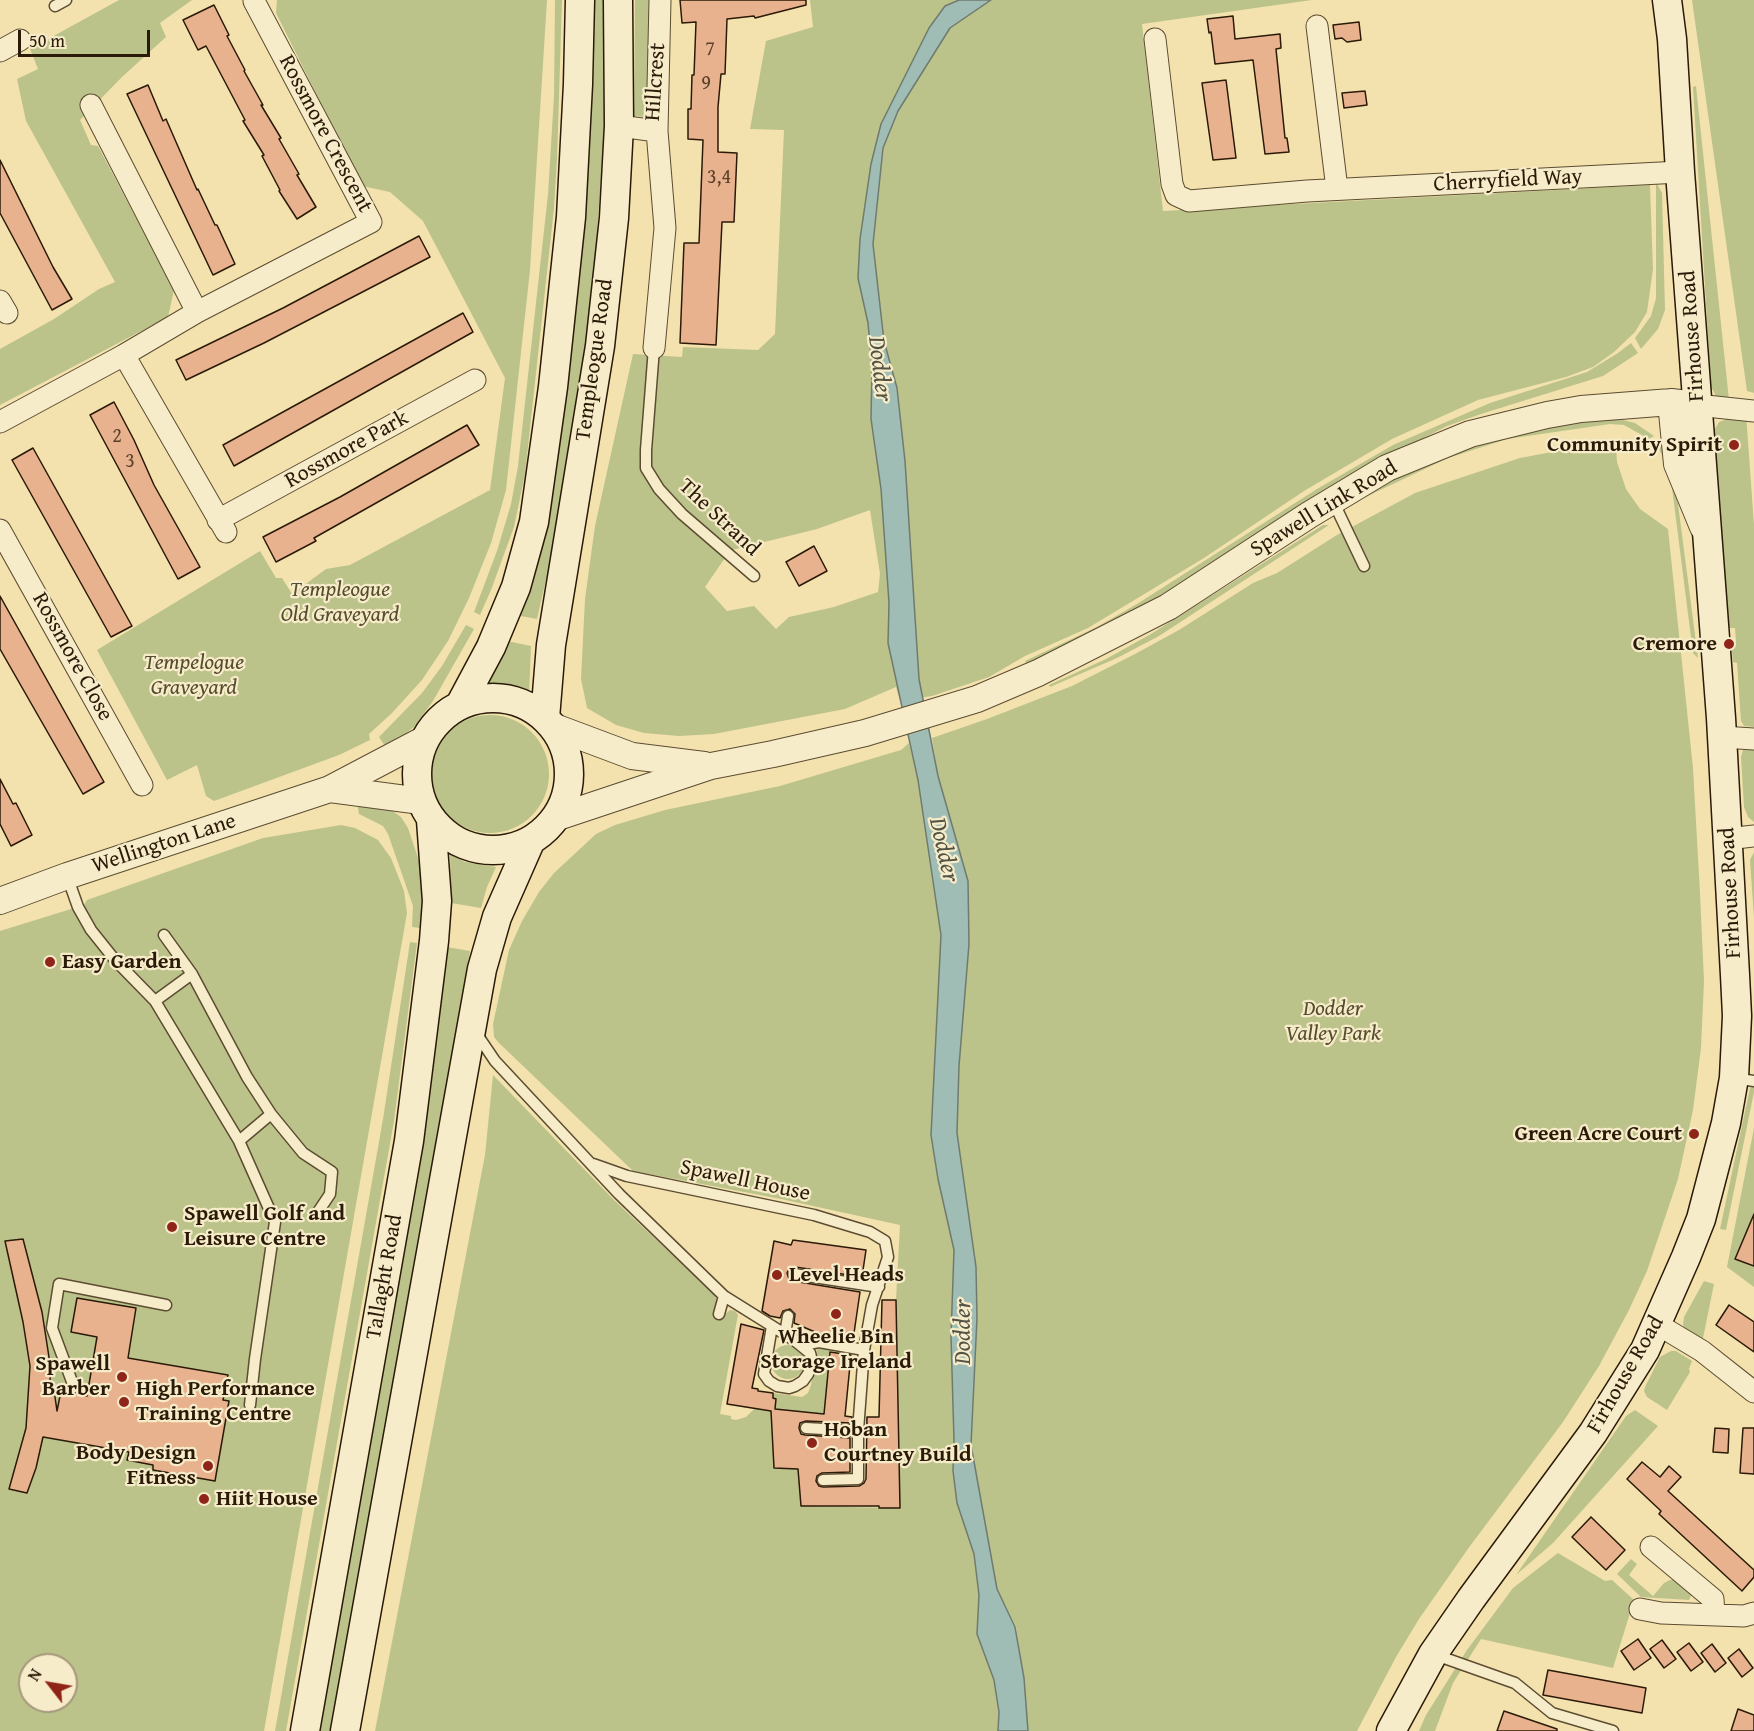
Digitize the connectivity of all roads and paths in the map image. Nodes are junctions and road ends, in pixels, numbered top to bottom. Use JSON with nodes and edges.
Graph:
{"nodes":[{"id":1,"x":66,"y":0,"type":"edge"},
{"id":2,"x":254,"y":0,"type":"edge"},
{"id":3,"x":580,"y":0,"type":"edge"},
{"id":4,"x":618,"y":0,"type":"edge"},
{"id":5,"x":660,"y":0,"type":"edge"},
{"id":6,"x":1667,"y":0,"type":"edge"},
{"id":7,"x":55,"y":6,"type":"dead end"},
{"id":8,"x":1317,"y":26,"type":"dead end"},
{"id":9,"x":1155,"y":39,"type":"dead end"},
{"id":10,"x":20,"y":40,"type":"dead end"},
{"id":11,"x":0,"y":51,"type":"edge"},
{"id":12,"x":91,"y":105,"type":"dead end"},
{"id":13,"x":619,"y":126,"type":"junction"},
{"id":14,"x":657,"y":131,"type":"junction"},
{"id":15,"x":1680,"y":172,"type":"junction"},
{"id":16,"x":1337,"y":189,"type":"junction"},
{"id":17,"x":198,"y":312,"type":"junction"},
{"id":18,"x":654,"y":348,"type":"joint"},
{"id":19,"x":124,"y":355,"type":"junction"},
{"id":20,"x":475,"y":381,"type":"dead end"},
{"id":21,"x":1684,"y":403,"type":"junction"},
{"id":22,"x":1754,"y":411,"type":"edge"},
{"id":23,"x":0,"y":422,"type":"edge"},
{"id":24,"x":1332,"y":500,"type":"junction"},
{"id":25,"x":0,"y":530,"type":"edge"},
{"id":26,"x":1364,"y":566,"type":"dead end"},
{"id":27,"x":754,"y":576,"type":"dead end"},
{"id":28,"x":460,"y":705,"type":"junction"},
{"id":29,"x":548,"y":722,"type":"junction"},
{"id":30,"x":1722,"y":737,"type":"junction"},
{"id":31,"x":425,"y":739,"type":"junction"},
{"id":32,"x":1754,"y":739,"type":"edge"},
{"id":33,"x":711,"y":766,"type":"junction"},
{"id":34,"x":142,"y":785,"type":"dead end"},
{"id":35,"x":330,"y":789,"type":"junction"},
{"id":36,"x":426,"y":810,"type":"junction"},
{"id":37,"x":555,"y":818,"type":"junction"},
{"id":38,"x":1741,"y":838,"type":"edge"},
{"id":39,"x":530,"y":842,"type":"junction"},
{"id":40,"x":67,"y":876,"type":"junction"},
{"id":41,"x":0,"y":901,"type":"edge"},
{"id":42,"x":164,"y":935,"type":"dead end"},
{"id":43,"x":192,"y":974,"type":"junction"},
{"id":44,"x":155,"y":1001,"type":"junction"},
{"id":45,"x":471,"y":1021,"type":"junction"},
{"id":46,"x":495,"y":1061,"type":"junction"},
{"id":47,"x":461,"y":1076,"type":"junction"},
{"id":48,"x":1744,"y":1079,"type":"edge"},
{"id":49,"x":271,"y":1114,"type":"junction"},
{"id":50,"x":238,"y":1141,"type":"junction"},
{"id":51,"x":590,"y":1163,"type":"junction"},
{"id":52,"x":316,"y":1215,"type":"dead end"},
{"id":53,"x":794,"y":1274,"type":"dead end"},
{"id":54,"x":879,"y":1287,"type":"junction"},
{"id":55,"x":724,"y":1296,"type":"junction"},
{"id":56,"x":166,"y":1305,"type":"dead end"},
{"id":57,"x":719,"y":1314,"type":"dead end"},
{"id":58,"x":788,"y":1316,"type":"dead end"},
{"id":59,"x":1657,"y":1324,"type":"junction"},
{"id":60,"x":772,"y":1326,"type":"junction"},
{"id":61,"x":785,"y":1334,"type":"junction"},
{"id":62,"x":804,"y":1347,"type":"junction"},
{"id":63,"x":864,"y":1350,"type":"junction"},
{"id":64,"x":74,"y":1387,"type":"dead end"},
{"id":65,"x":1754,"y":1392,"type":"edge"},
{"id":66,"x":250,"y":1405,"type":"dead end"},
{"id":67,"x":806,"y":1428,"type":"dead end"},
{"id":68,"x":858,"y":1431,"type":"junction"},
{"id":69,"x":823,"y":1480,"type":"dead end"},
{"id":70,"x":1651,"y":1547,"type":"dead end"},
{"id":71,"x":1640,"y":1609,"type":"dead end"},
{"id":72,"x":1754,"y":1613,"type":"edge"},
{"id":73,"x":1714,"y":1615,"type":"junction"},
{"id":74,"x":1433,"y":1654,"type":"junction"},
{"id":75,"x":305,"y":1731,"type":"edge"},
{"id":76,"x":345,"y":1731,"type":"edge"},
{"id":77,"x":1391,"y":1731,"type":"edge"},
{"id":78,"x":1613,"y":1731,"type":"edge"}],
"edges":[{"from":1,"to":7,"type":"lane"},
{"from":2,"to":17,"type":"street","name":"Rossmore Crescent"},
{"from":3,"to":28,"type":"main road","name":"Templeogue Road"},
{"from":4,"to":13,"type":"main road","name":"Templeogue Road"},
{"from":5,"to":14,"type":"street","name":"Hillcrest"},
{"from":6,"to":15,"type":"main road","name":"Firhouse Road"},
{"from":8,"to":16,"type":"street"},
{"from":9,"to":16,"type":"street","name":"Cherryfield Way"},
{"from":10,"to":11,"type":"street"},
{"from":12,"to":17,"type":"street"},
{"from":13,"to":14,"type":"street","name":"Hillcrest"},
{"from":13,"to":29,"type":"main road","name":"Templeogue Road"},
{"from":14,"to":18,"type":"street"},
{"from":15,"to":16,"type":"street","name":"Cherryfield Way"},
{"from":15,"to":21,"type":"main road","name":"Firhouse Road"},
{"from":17,"to":19,"type":"street","name":"Rossmore Crescent"},
{"from":18,"to":27,"type":"lane","name":"The Strand"},
{"from":19,"to":20,"type":"street","name":"Rossmore Park"},
{"from":19,"to":23,"type":"street","name":"Rossmore Crescent"},
{"from":21,"to":22,"type":"street"},
{"from":21,"to":24,"type":"street","name":"Spawell Link Road"},
{"from":21,"to":30,"type":"main road","name":"Firhouse Road"},
{"from":24,"to":26,"type":"lane"},
{"from":24,"to":33,"type":"street","name":"Spawell Link Road"},
{"from":25,"to":34,"type":"street","name":"Rossmore Close"},
{"from":28,"to":29,"type":"main road"},
{"from":28,"to":31,"type":"main road"},
{"from":29,"to":33,"type":"street"},
{"from":29,"to":37,"type":"main road"},
{"from":30,"to":32,"type":"street"},
{"from":30,"to":38,"type":"main road","name":"Firhouse Road"},
{"from":31,"to":35,"type":"street","name":"Wellington Lane"},
{"from":31,"to":36,"type":"main road"},
{"from":33,"to":37,"type":"street"},
{"from":35,"to":36,"type":"street","name":"Wellington Lane"},
{"from":35,"to":40,"type":"street","name":"Wellington Lane"},
{"from":36,"to":39,"type":"main road"},
{"from":36,"to":75,"type":"main road","name":"Tallaght Road"},
{"from":37,"to":39,"type":"main road"},
{"from":38,"to":48,"type":"main road","name":"Firhouse Road"},
{"from":39,"to":45,"type":"main road","name":"Tallaght Road"},
{"from":40,"to":41,"type":"street","name":"Wellington Lane"},
{"from":40,"to":44,"type":"lane"},
{"from":42,"to":43,"type":"lane"},
{"from":43,"to":44,"type":"lane"},
{"from":43,"to":49,"type":"lane"},
{"from":44,"to":50,"type":"lane"},
{"from":45,"to":46,"type":"lane","name":"Spawell House"},
{"from":45,"to":47,"type":"main road","name":"Tallaght Road"},
{"from":46,"to":47,"type":"lane"},
{"from":46,"to":51,"type":"lane","name":"Spawell House"},
{"from":47,"to":76,"type":"main road","name":"Tallaght Road"},
{"from":48,"to":59,"type":"main road","name":"Firhouse Road"},
{"from":49,"to":50,"type":"lane"},
{"from":49,"to":52,"type":"lane"},
{"from":50,"to":66,"type":"lane"},
{"from":51,"to":54,"type":"lane","name":"Spawell House"},
{"from":51,"to":55,"type":"lane","name":"Spawell House"},
{"from":53,"to":54,"type":"lane"},
{"from":54,"to":63,"type":"lane"},
{"from":55,"to":57,"type":"lane"},
{"from":55,"to":60,"type":"lane","name":"Spawell House"},
{"from":56,"to":64,"type":"lane"},
{"from":58,"to":61,"type":"lane"},
{"from":59,"to":65,"type":"street"},
{"from":59,"to":74,"type":"main road","name":"Firhouse Road"},
{"from":60,"to":61,"type":"lane","name":"Spawell House"},
{"from":60,"to":62,"type":"lane"},
{"from":61,"to":62,"type":"lane","name":"Spawell House"},
{"from":62,"to":63,"type":"lane"},
{"from":63,"to":68,"type":"lane"},
{"from":67,"to":68,"type":"lane"},
{"from":68,"to":69,"type":"lane"},
{"from":70,"to":73,"type":"street"},
{"from":71,"to":73,"type":"street"},
{"from":72,"to":73,"type":"street"},
{"from":74,"to":77,"type":"main road","name":"Firhouse Road"},
{"from":74,"to":78,"type":"lane"}]}
